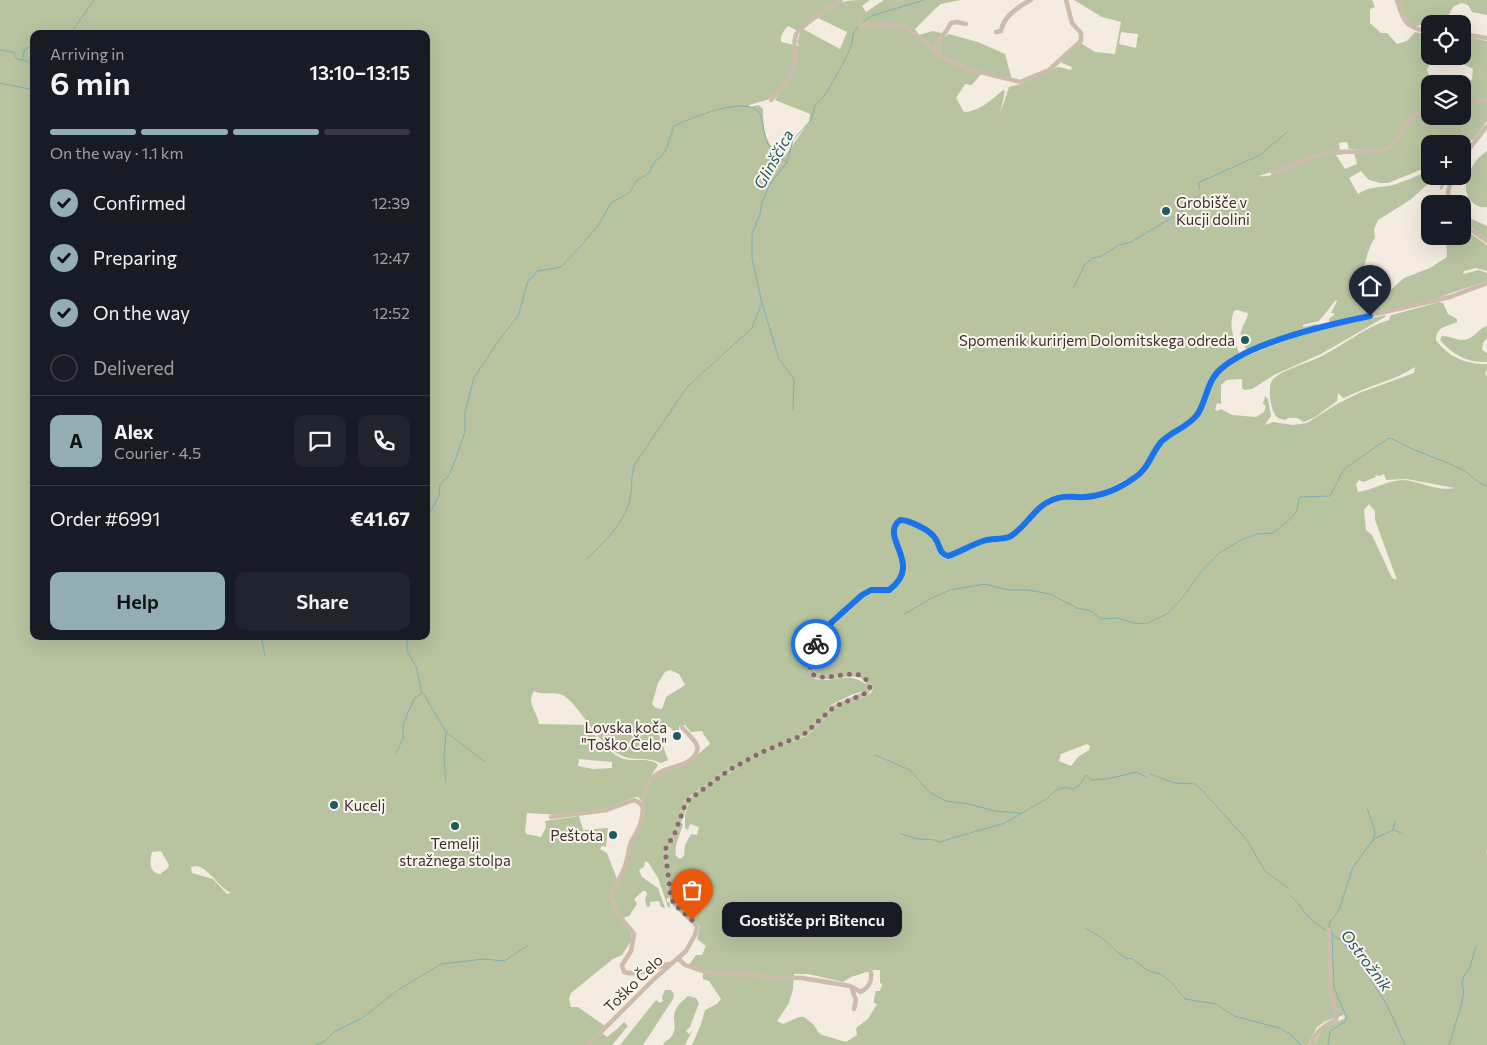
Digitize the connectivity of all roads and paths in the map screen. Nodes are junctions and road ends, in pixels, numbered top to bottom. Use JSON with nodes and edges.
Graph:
{"nodes":[{"id":1,"x":841,"y":0,"type":"edge"},
{"id":2,"x":1031,"y":0,"type":"edge"},
{"id":3,"x":1066,"y":0,"type":"edge"},
{"id":4,"x":1397,"y":0,"type":"edge"},
{"id":5,"x":966,"y":24,"type":"dead end"},
{"id":6,"x":860,"y":25,"type":"dead end"},
{"id":7,"x":1421,"y":30,"type":"edge"},
{"id":8,"x":996,"y":32,"type":"dead end"},
{"id":9,"x":1471,"y":35,"type":"edge"},
{"id":10,"x":1487,"y":38,"type":"edge"},
{"id":11,"x":938,"y":53,"type":"junction"},
{"id":12,"x":1487,"y":99,"type":"edge"},
{"id":13,"x":771,"y":100,"type":"dead end"},
{"id":14,"x":1471,"y":102,"type":"edge"},
{"id":15,"x":1421,"y":112,"type":"edge"},
{"id":16,"x":1487,"y":126,"type":"edge"},
{"id":17,"x":1471,"y":146,"type":"edge"},
{"id":18,"x":1273,"y":173,"type":"dead end"},
{"id":19,"x":1471,"y":230,"type":"edge"},
{"id":20,"x":1487,"y":242,"type":"edge"},
{"id":21,"x":1487,"y":284,"type":"edge"},
{"id":22,"x":682,"y":727,"type":"dead end"},
{"id":23,"x":643,"y":808,"type":"junction"},
{"id":24,"x":551,"y":817,"type":"dead end"},
{"id":25,"x":1330,"y":930,"type":"dead end"},
{"id":26,"x":678,"y":958,"type":"junction"},
{"id":27,"x":671,"y":962,"type":"junction"},
{"id":28,"x":870,"y":970,"type":"dead end"},
{"id":29,"x":850,"y":986,"type":"junction"},
{"id":30,"x":854,"y":1009,"type":"dead end"},
{"id":31,"x":588,"y":1045,"type":"edge"},
{"id":32,"x":1311,"y":1045,"type":"edge"}],
"edges":[{"from":1,"to":13,"type":"street"},
{"from":2,"to":8,"type":"street"},
{"from":3,"to":11,"type":"street"},
{"from":4,"to":7,"type":"street"},
{"from":5,"to":11,"type":"street"},
{"from":6,"to":11,"type":"street"},
{"from":9,"to":10,"type":"street"},
{"from":12,"to":14,"type":"street"},
{"from":15,"to":18,"type":"street"},
{"from":16,"to":17,"type":"street"},
{"from":19,"to":20,"type":"street"},
{"from":21,"to":26,"type":"street","name":"Toško Čelo"},
{"from":22,"to":23,"type":"street"},
{"from":23,"to":24,"type":"street"},
{"from":23,"to":27,"type":"street"},
{"from":25,"to":32,"type":"street"},
{"from":26,"to":27,"type":"street","name":"Toško Čelo"},
{"from":26,"to":29,"type":"street"},
{"from":27,"to":31,"type":"street","name":"Toško Čelo"},
{"from":28,"to":29,"type":"street"},
{"from":29,"to":30,"type":"street"}]}
